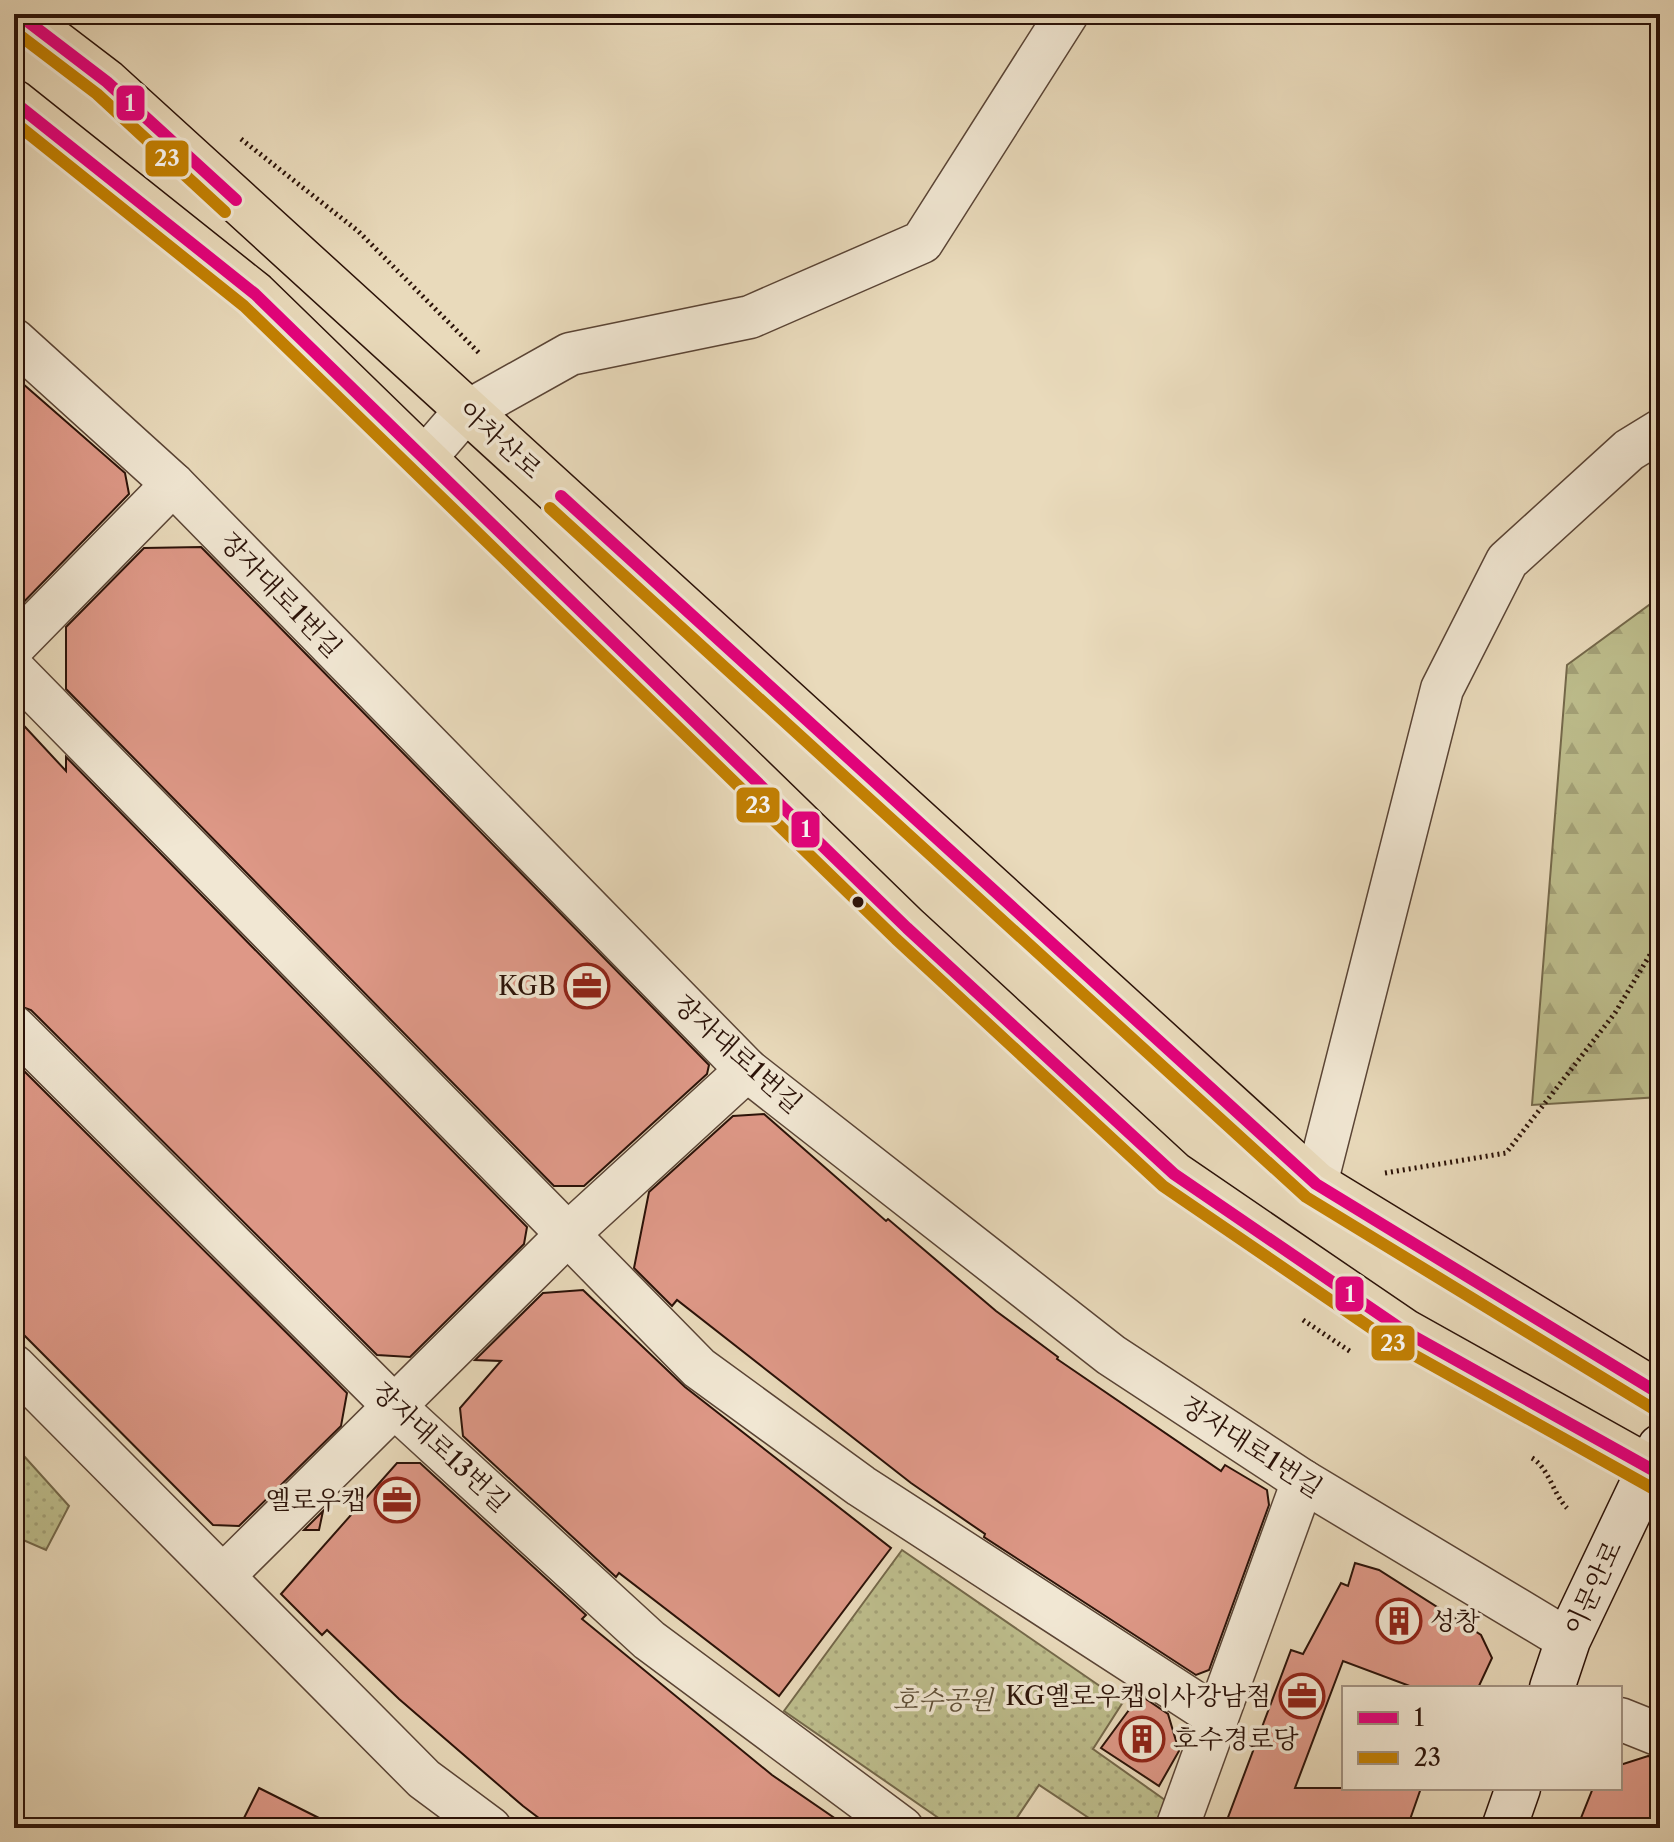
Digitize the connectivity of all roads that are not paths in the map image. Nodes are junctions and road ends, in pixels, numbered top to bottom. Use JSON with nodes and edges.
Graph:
{"nodes":[{"id":1,"x":18,"y":14,"type":"edge"},
{"id":2,"x":1067,"y":14,"type":"edge"},
{"id":3,"x":14,"y":102,"type":"edge"},
{"id":4,"x":14,"y":340,"type":"edge"},
{"id":5,"x":469,"y":412,"type":"junction"},
{"id":6,"x":1660,"y":431,"type":"edge"},
{"id":7,"x":425,"y":458,"type":"junction"},
{"id":8,"x":173,"y":484,"type":"junction"},
{"id":9,"x":14,"y":646,"type":"edge"},
{"id":10,"x":14,"y":670,"type":"edge"},
{"id":11,"x":14,"y":1027,"type":"edge"},
{"id":12,"x":747,"y":1070,"type":"junction"},
{"id":13,"x":1316,"y":1184,"type":"junction"},
{"id":14,"x":569,"y":1233,"type":"junction"},
{"id":15,"x":14,"y":1366,"type":"edge"},
{"id":16,"x":1660,"y":1394,"type":"edge"},
{"id":17,"x":395,"y":1407,"type":"junction"},
{"id":18,"x":1656,"y":1463,"type":"edge"},
{"id":19,"x":1303,"y":1481,"type":"junction"},
{"id":20,"x":224,"y":1575,"type":"junction"},
{"id":21,"x":1568,"y":1640,"type":"junction"},
{"id":22,"x":1553,"y":1686,"type":"edge"},
{"id":23,"x":1217,"y":1717,"type":"junction"},
{"id":24,"x":1622,"y":1720,"type":"edge"},
{"id":25,"x":1660,"y":1735,"type":"edge"},
{"id":26,"x":1517,"y":1790,"type":"edge"},
{"id":27,"x":490,"y":1828,"type":"edge"},
{"id":28,"x":902,"y":1828,"type":"edge"},
{"id":29,"x":1177,"y":1828,"type":"edge"},
{"id":30,"x":1504,"y":1828,"type":"edge"}],
"edges":[{"from":1,"to":5,"type":"main road","name":"아차산로"},
{"from":2,"to":5,"type":"street"},
{"from":3,"to":7,"type":"main road"},
{"from":4,"to":8,"type":"street","name":"장자대로1번길"},
{"from":5,"to":7,"type":"street"},
{"from":5,"to":13,"type":"main road","name":"아차산로"},
{"from":6,"to":13,"type":"street"},
{"from":7,"to":18,"type":"main road"},
{"from":8,"to":9,"type":"street"},
{"from":8,"to":12,"type":"street","name":"장자대로1번길"},
{"from":10,"to":14,"type":"street"},
{"from":11,"to":17,"type":"street","name":"장자대로13번길"},
{"from":12,"to":14,"type":"street"},
{"from":12,"to":19,"type":"street","name":"장자대로1번길"},
{"from":13,"to":16,"type":"main road","name":"아차산로"},
{"from":14,"to":17,"type":"street"},
{"from":14,"to":23,"type":"street"},
{"from":15,"to":20,"type":"street"},
{"from":17,"to":20,"type":"street"},
{"from":17,"to":28,"type":"street","name":"장자대로13번길"},
{"from":18,"to":21,"type":"street","name":"이문안로"},
{"from":19,"to":21,"type":"street","name":"장자대로1번길"},
{"from":19,"to":23,"type":"street"},
{"from":20,"to":27,"type":"street"},
{"from":21,"to":22,"type":"street","name":"이문안로"},
{"from":23,"to":29,"type":"street"},
{"from":24,"to":25,"type":"street"},
{"from":26,"to":30,"type":"street"}]}
